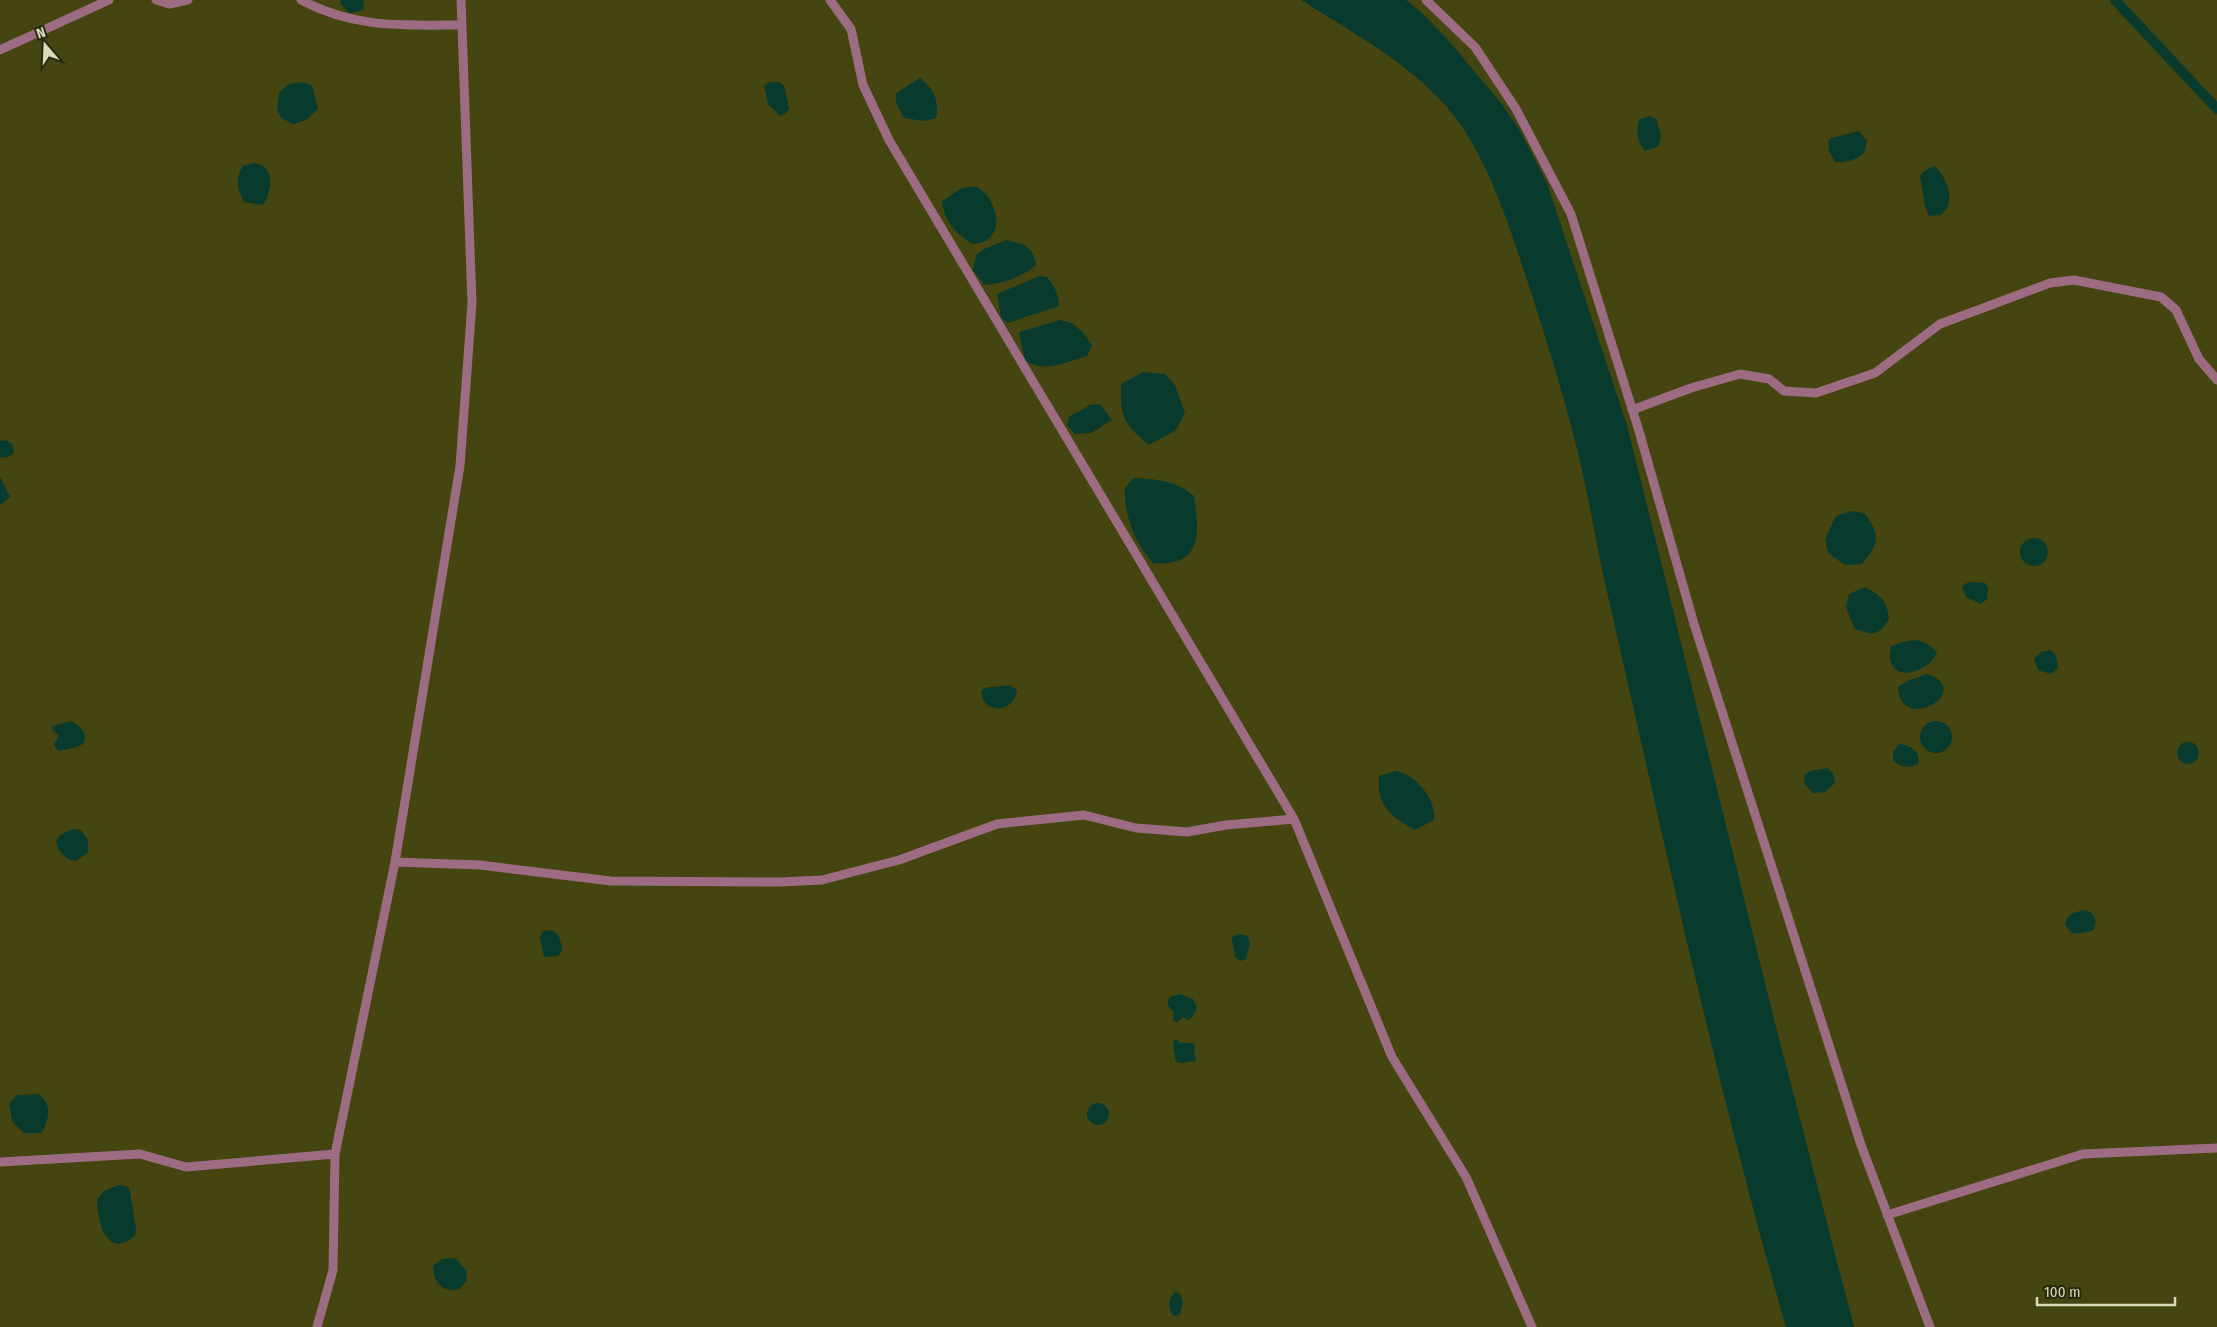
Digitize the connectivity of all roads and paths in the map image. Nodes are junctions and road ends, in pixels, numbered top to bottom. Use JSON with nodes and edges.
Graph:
{"nodes":[{"id":1,"x":109,"y":0,"type":"edge"},
{"id":2,"x":156,"y":0,"type":"edge"},
{"id":3,"x":188,"y":0,"type":"edge"},
{"id":4,"x":301,"y":0,"type":"edge"},
{"id":5,"x":461,"y":0,"type":"edge"},
{"id":6,"x":830,"y":0,"type":"edge"},
{"id":7,"x":1426,"y":0,"type":"edge"},
{"id":8,"x":462,"y":25,"type":"junction"},
{"id":9,"x":0,"y":50,"type":"edge"},
{"id":10,"x":2217,"y":380,"type":"edge"},
{"id":11,"x":1632,"y":410,"type":"junction"},
{"id":12,"x":1294,"y":819,"type":"junction"},
{"id":13,"x":395,"y":862,"type":"junction"},
{"id":14,"x":2217,"y":1148,"type":"edge"},
{"id":15,"x":335,"y":1154,"type":"junction"},
{"id":16,"x":0,"y":1162,"type":"edge"},
{"id":17,"x":1887,"y":1215,"type":"junction"},
{"id":18,"x":317,"y":1327,"type":"edge"},
{"id":19,"x":1532,"y":1327,"type":"edge"},
{"id":20,"x":1930,"y":1327,"type":"edge"}],
"edges":[{"from":1,"to":9,"type":"street"},
{"from":2,"to":3,"type":"street"},
{"from":4,"to":8,"type":"street"},
{"from":5,"to":8,"type":"street"},
{"from":6,"to":12,"type":"street"},
{"from":7,"to":11,"type":"street"},
{"from":8,"to":13,"type":"street"},
{"from":10,"to":11,"type":"street"},
{"from":11,"to":17,"type":"street"},
{"from":12,"to":13,"type":"street"},
{"from":12,"to":19,"type":"street"},
{"from":13,"to":15,"type":"street"},
{"from":14,"to":17,"type":"street"},
{"from":15,"to":16,"type":"street"},
{"from":15,"to":18,"type":"street"},
{"from":17,"to":20,"type":"street"}]}
